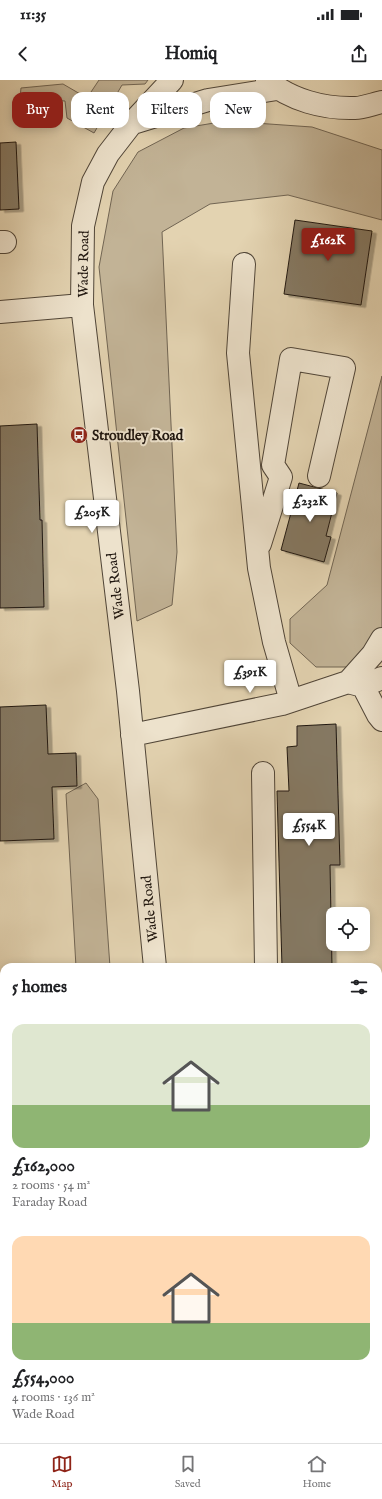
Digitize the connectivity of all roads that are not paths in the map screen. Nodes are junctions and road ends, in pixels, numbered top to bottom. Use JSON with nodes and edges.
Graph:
{"nodes":[{"id":1,"x":172,"y":80,"type":"edge"},
{"id":2,"x":272,"y":84,"type":"edge"},
{"id":3,"x":382,"y":102,"type":"edge"},
{"id":4,"x":355,"y":108,"type":"junction"},
{"id":5,"x":382,"y":117,"type":"edge"},
{"id":6,"x":132,"y":123,"type":"junction"},
{"id":7,"x":244,"y":264,"type":"dead end"},
{"id":8,"x":82,"y":305,"type":"junction"},
{"id":9,"x":0,"y":312,"type":"edge"},
{"id":10,"x":319,"y":476,"type":"dead end"},
{"id":11,"x":257,"y":553,"type":"junction"},
{"id":12,"x":382,"y":639,"type":"edge"},
{"id":13,"x":364,"y":682,"type":"edge"},
{"id":14,"x":291,"y":701,"type":"junction"},
{"id":15,"x":382,"y":720,"type":"edge"},
{"id":16,"x":132,"y":735,"type":"junction"},
{"id":17,"x":263,"y":773,"type":"dead end"},
{"id":18,"x":155,"y":963,"type":"edge"},
{"id":19,"x":266,"y":963,"type":"edge"}],
"edges":[{"from":1,"to":6,"type":"street","name":"Wade Road"},
{"from":2,"to":4,"type":"street"},
{"from":2,"to":6,"type":"street"},
{"from":3,"to":4,"type":"street"},
{"from":4,"to":5,"type":"street"},
{"from":6,"to":8,"type":"street","name":"Wade Road"},
{"from":7,"to":11,"type":"street"},
{"from":8,"to":9,"type":"street"},
{"from":8,"to":16,"type":"street","name":"Wade Road"},
{"from":10,"to":11,"type":"street"},
{"from":11,"to":14,"type":"street"},
{"from":12,"to":13,"type":"street"},
{"from":13,"to":14,"type":"street"},
{"from":13,"to":15,"type":"street"},
{"from":14,"to":16,"type":"street"},
{"from":16,"to":18,"type":"street","name":"Wade Road"},
{"from":17,"to":19,"type":"street"}]}
